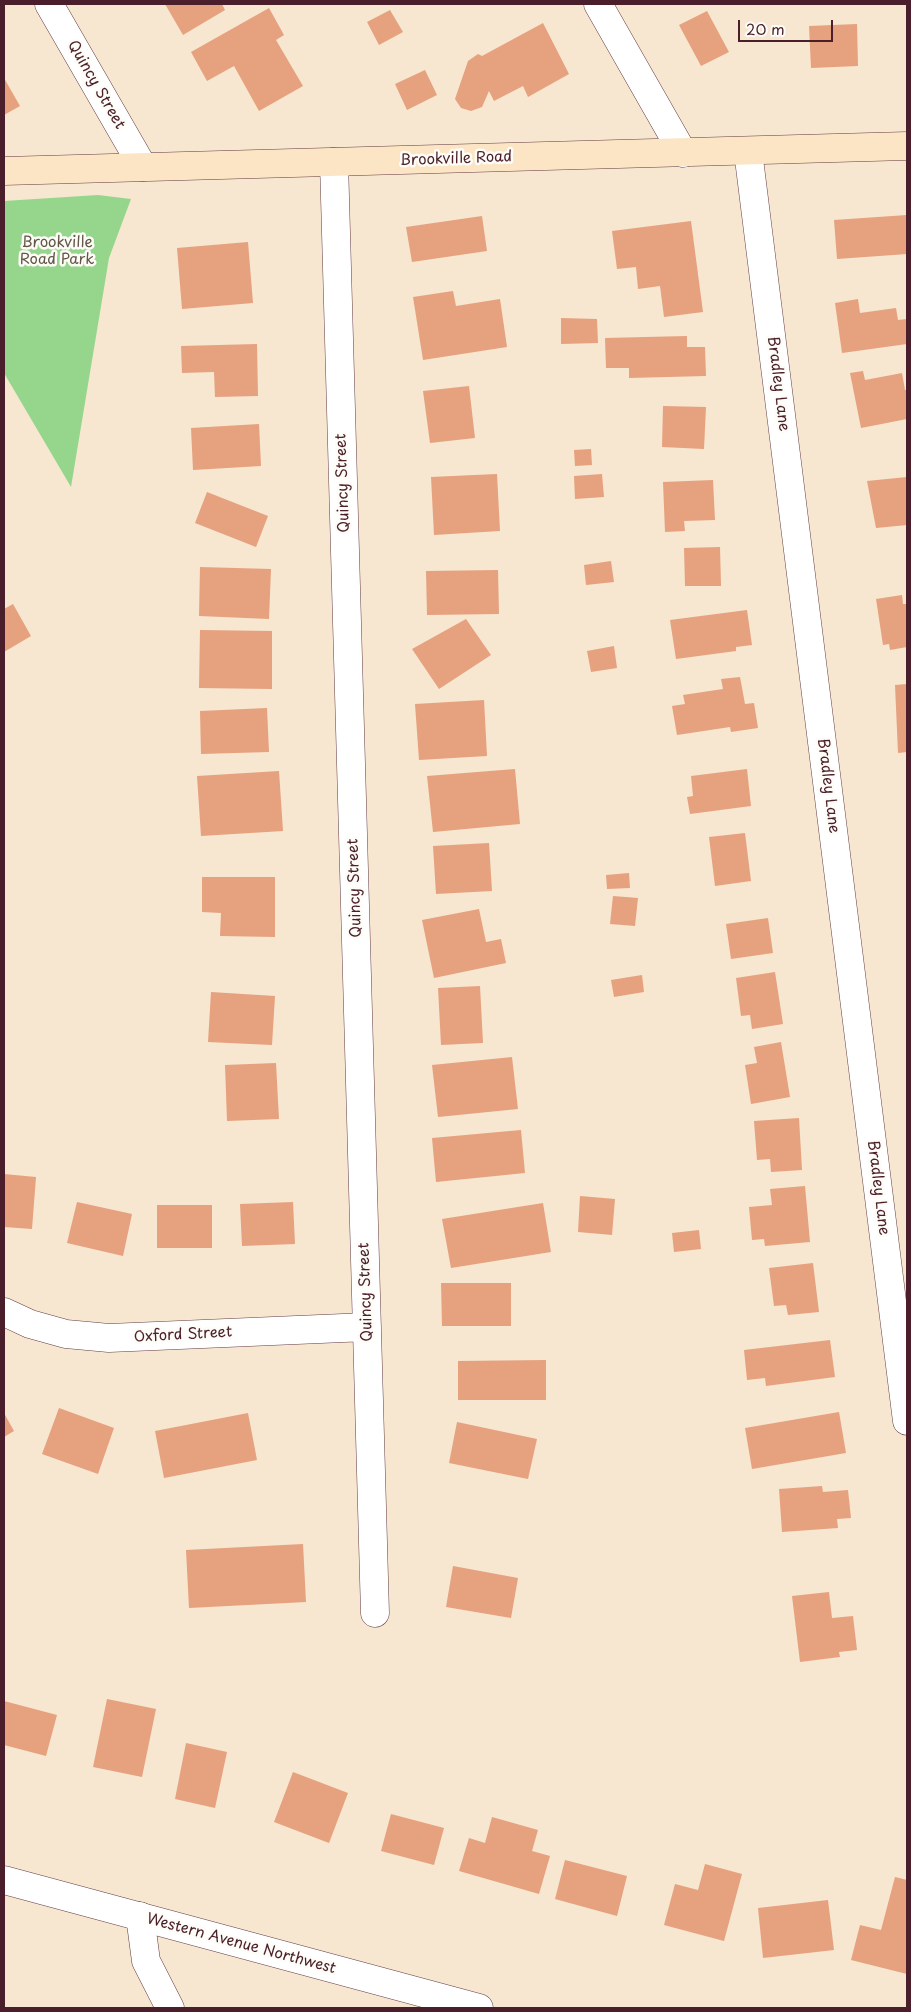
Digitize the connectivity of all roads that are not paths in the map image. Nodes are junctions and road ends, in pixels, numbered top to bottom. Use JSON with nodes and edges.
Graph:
{"nodes":[{"id":1,"x":49,"y":4,"type":"edge"},
{"id":2,"x":598,"y":4,"type":"edge"},
{"id":3,"x":907,"y":146,"type":"edge"},
{"id":4,"x":748,"y":151,"type":"junction"},
{"id":5,"x":683,"y":153,"type":"junction"},
{"id":6,"x":334,"y":162,"type":"junction"},
{"id":7,"x":143,"y":167,"type":"junction"},
{"id":8,"x":4,"y":171,"type":"edge"},
{"id":9,"x":897,"y":1254,"type":"edge"},
{"id":10,"x":4,"y":1312,"type":"edge"},
{"id":11,"x":367,"y":1327,"type":"junction"},
{"id":12,"x":907,"y":1421,"type":"edge"},
{"id":13,"x":375,"y":1613,"type":"dead end"},
{"id":14,"x":4,"y":1880,"type":"edge"},
{"id":15,"x":140,"y":1916,"type":"junction"},
{"id":16,"x":170,"y":2008,"type":"edge"},
{"id":17,"x":479,"y":2008,"type":"edge"}],
"edges":[{"from":1,"to":7,"type":"street","name":"Quincy Street"},
{"from":2,"to":5,"type":"street"},
{"from":3,"to":4,"type":"main road","name":"Brookville Road"},
{"from":4,"to":5,"type":"main road","name":"Brookville Road"},
{"from":4,"to":9,"type":"street","name":"Bradley Lane"},
{"from":5,"to":6,"type":"main road","name":"Brookville Road"},
{"from":6,"to":7,"type":"main road","name":"Brookville Road"},
{"from":6,"to":11,"type":"street","name":"Quincy Street"},
{"from":7,"to":8,"type":"main road","name":"Brookville Road"},
{"from":9,"to":12,"type":"street","name":"Bradley Lane"},
{"from":10,"to":11,"type":"street","name":"Oxford Street"},
{"from":11,"to":13,"type":"street","name":"Quincy Street"},
{"from":14,"to":15,"type":"street","name":"Western Avenue Northwest"},
{"from":15,"to":16,"type":"street"},
{"from":15,"to":17,"type":"street","name":"Western Avenue Northwest"}]}
